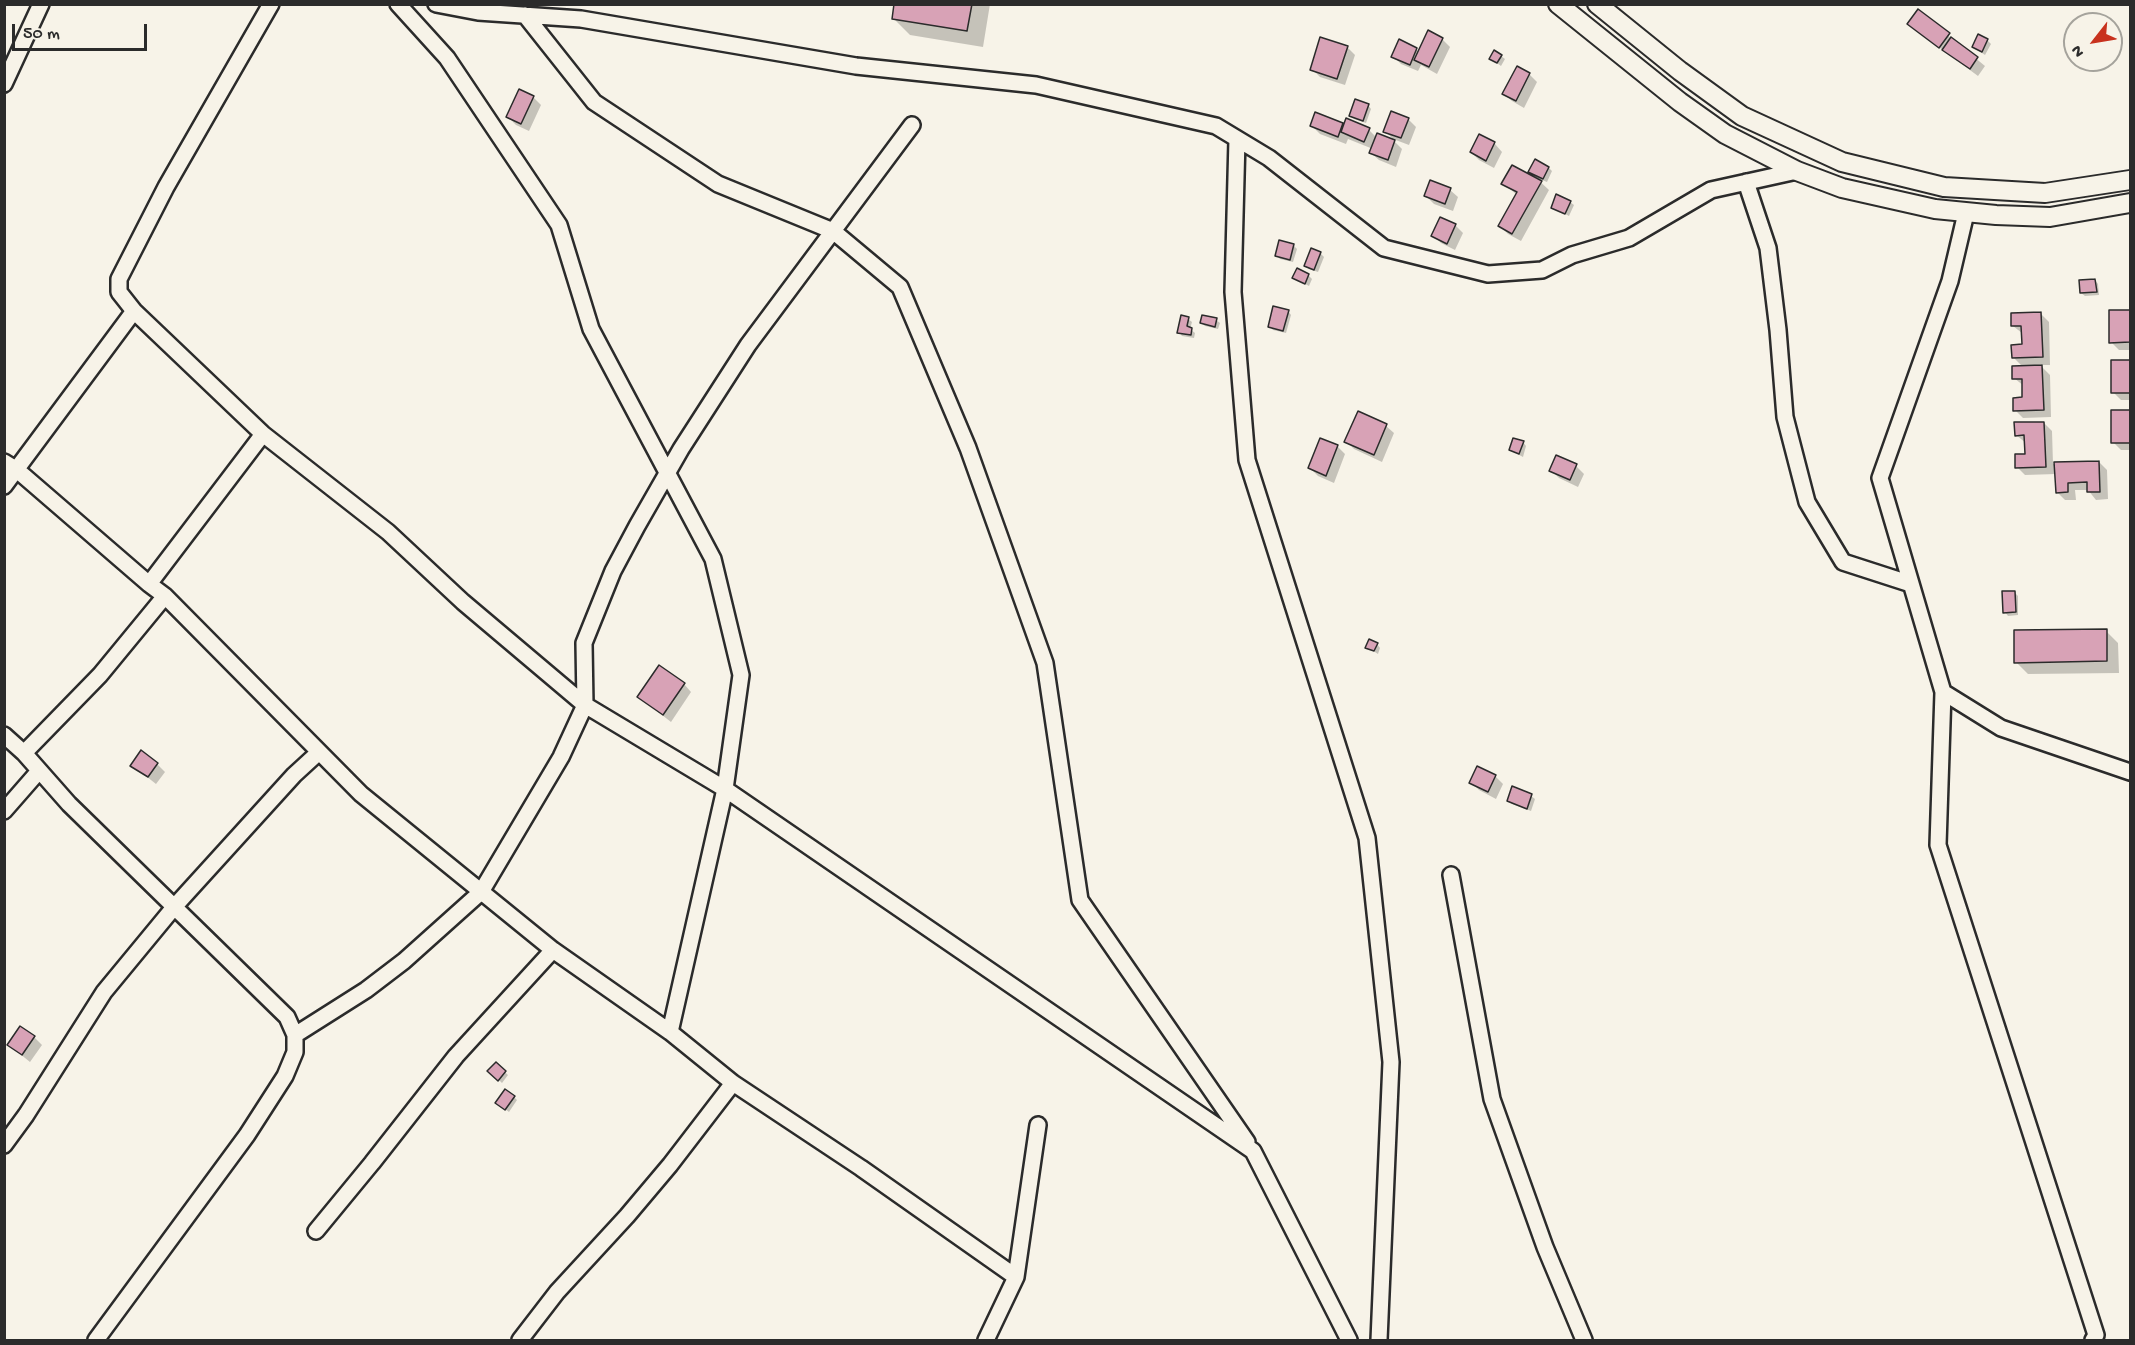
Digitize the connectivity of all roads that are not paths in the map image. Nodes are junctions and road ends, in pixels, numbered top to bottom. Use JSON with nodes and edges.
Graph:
{"nodes":[{"id":1,"x":41,"y":4,"type":"edge"},
{"id":2,"x":271,"y":4,"type":"edge"},
{"id":3,"x":398,"y":4,"type":"edge"},
{"id":4,"x":436,"y":4,"type":"edge"},
{"id":5,"x":1558,"y":4,"type":"edge"},
{"id":6,"x":1597,"y":4,"type":"edge"},
{"id":7,"x":525,"y":15,"type":"junction"},
{"id":8,"x":4,"y":84,"type":"edge"},
{"id":9,"x":912,"y":124,"type":"dead end"},
{"id":10,"x":1237,"y":139,"type":"junction"},
{"id":11,"x":1797,"y":171,"type":"junction"},
{"id":12,"x":2130,"y":180,"type":"edge"},
{"id":13,"x":1746,"y":182,"type":"junction"},
{"id":14,"x":2130,"y":203,"type":"edge"},
{"id":15,"x":1966,"y":213,"type":"junction"},
{"id":16,"x":833,"y":231,"type":"junction"},
{"id":17,"x":134,"y":311,"type":"junction"},
{"id":18,"x":263,"y":435,"type":"junction"},
{"id":19,"x":11,"y":466,"type":"edge"},
{"id":20,"x":668,"y":471,"type":"junction"},
{"id":21,"x":4,"y":486,"type":"edge"},
{"id":22,"x":149,"y":584,"type":"junction"},
{"id":23,"x":1911,"y":584,"type":"junction"},
{"id":24,"x":165,"y":596,"type":"junction"},
{"id":25,"x":1943,"y":692,"type":"junction"},
{"id":26,"x":585,"y":705,"type":"junction"},
{"id":27,"x":4,"y":735,"type":"edge"},
{"id":28,"x":24,"y":753,"type":"junction"},
{"id":29,"x":318,"y":753,"type":"junction"},
{"id":30,"x":39,"y":771,"type":"junction"},
{"id":31,"x":2130,"y":772,"type":"edge"},
{"id":32,"x":725,"y":789,"type":"junction"},
{"id":33,"x":4,"y":811,"type":"edge"},
{"id":34,"x":1451,"y":876,"type":"dead end"},
{"id":35,"x":480,"y":891,"type":"junction"},
{"id":36,"x":175,"y":906,"type":"junction"},
{"id":37,"x":553,"y":950,"type":"junction"},
{"id":38,"x":670,"y":1032,"type":"junction"},
{"id":39,"x":294,"y":1035,"type":"junction"},
{"id":40,"x":733,"y":1083,"type":"junction"},
{"id":41,"x":1038,"y":1125,"type":"dead end"},
{"id":42,"x":4,"y":1145,"type":"edge"},
{"id":43,"x":1253,"y":1151,"type":"junction"},
{"id":44,"x":316,"y":1232,"type":"dead end"},
{"id":45,"x":1016,"y":1277,"type":"junction"},
{"id":46,"x":96,"y":1341,"type":"edge"},
{"id":47,"x":520,"y":1341,"type":"edge"},
{"id":48,"x":986,"y":1341,"type":"edge"},
{"id":49,"x":1349,"y":1341,"type":"edge"},
{"id":50,"x":1379,"y":1341,"type":"edge"},
{"id":51,"x":1584,"y":1341,"type":"edge"},
{"id":52,"x":2093,"y":1341,"type":"edge"}],
"edges":[{"from":1,"to":8,"type":"street"},
{"from":2,"to":17,"type":"street"},
{"from":3,"to":20,"type":"street"},
{"from":4,"to":7,"type":"street"},
{"from":5,"to":11,"type":"street"},
{"from":6,"to":12,"type":"street"},
{"from":7,"to":10,"type":"street"},
{"from":7,"to":16,"type":"street"},
{"from":9,"to":16,"type":"street"},
{"from":10,"to":13,"type":"street"},
{"from":10,"to":50,"type":"street"},
{"from":11,"to":13,"type":"street"},
{"from":11,"to":15,"type":"street"},
{"from":13,"to":23,"type":"street"},
{"from":14,"to":15,"type":"street"},
{"from":15,"to":23,"type":"street"},
{"from":16,"to":20,"type":"street"},
{"from":16,"to":43,"type":"street"},
{"from":17,"to":18,"type":"street"},
{"from":17,"to":19,"type":"street"},
{"from":18,"to":22,"type":"street"},
{"from":18,"to":26,"type":"street"},
{"from":19,"to":21,"type":"street"},
{"from":19,"to":22,"type":"street"},
{"from":20,"to":26,"type":"street"},
{"from":20,"to":32,"type":"street"},
{"from":22,"to":24,"type":"street"},
{"from":23,"to":25,"type":"street"},
{"from":24,"to":28,"type":"street"},
{"from":24,"to":29,"type":"street"},
{"from":25,"to":31,"type":"street"},
{"from":25,"to":52,"type":"street"},
{"from":26,"to":32,"type":"street"},
{"from":26,"to":35,"type":"street"},
{"from":27,"to":28,"type":"street"},
{"from":28,"to":30,"type":"street"},
{"from":29,"to":35,"type":"street"},
{"from":29,"to":36,"type":"street"},
{"from":30,"to":33,"type":"street"},
{"from":30,"to":36,"type":"street"},
{"from":32,"to":38,"type":"street"},
{"from":32,"to":43,"type":"street"},
{"from":34,"to":51,"type":"street"},
{"from":35,"to":37,"type":"street"},
{"from":35,"to":39,"type":"street"},
{"from":36,"to":39,"type":"street"},
{"from":36,"to":42,"type":"street"},
{"from":37,"to":38,"type":"street"},
{"from":37,"to":44,"type":"street"},
{"from":38,"to":40,"type":"street"},
{"from":39,"to":46,"type":"street"},
{"from":40,"to":45,"type":"street"},
{"from":40,"to":47,"type":"street"},
{"from":41,"to":45,"type":"street"},
{"from":43,"to":49,"type":"street"},
{"from":45,"to":48,"type":"street"}]}
